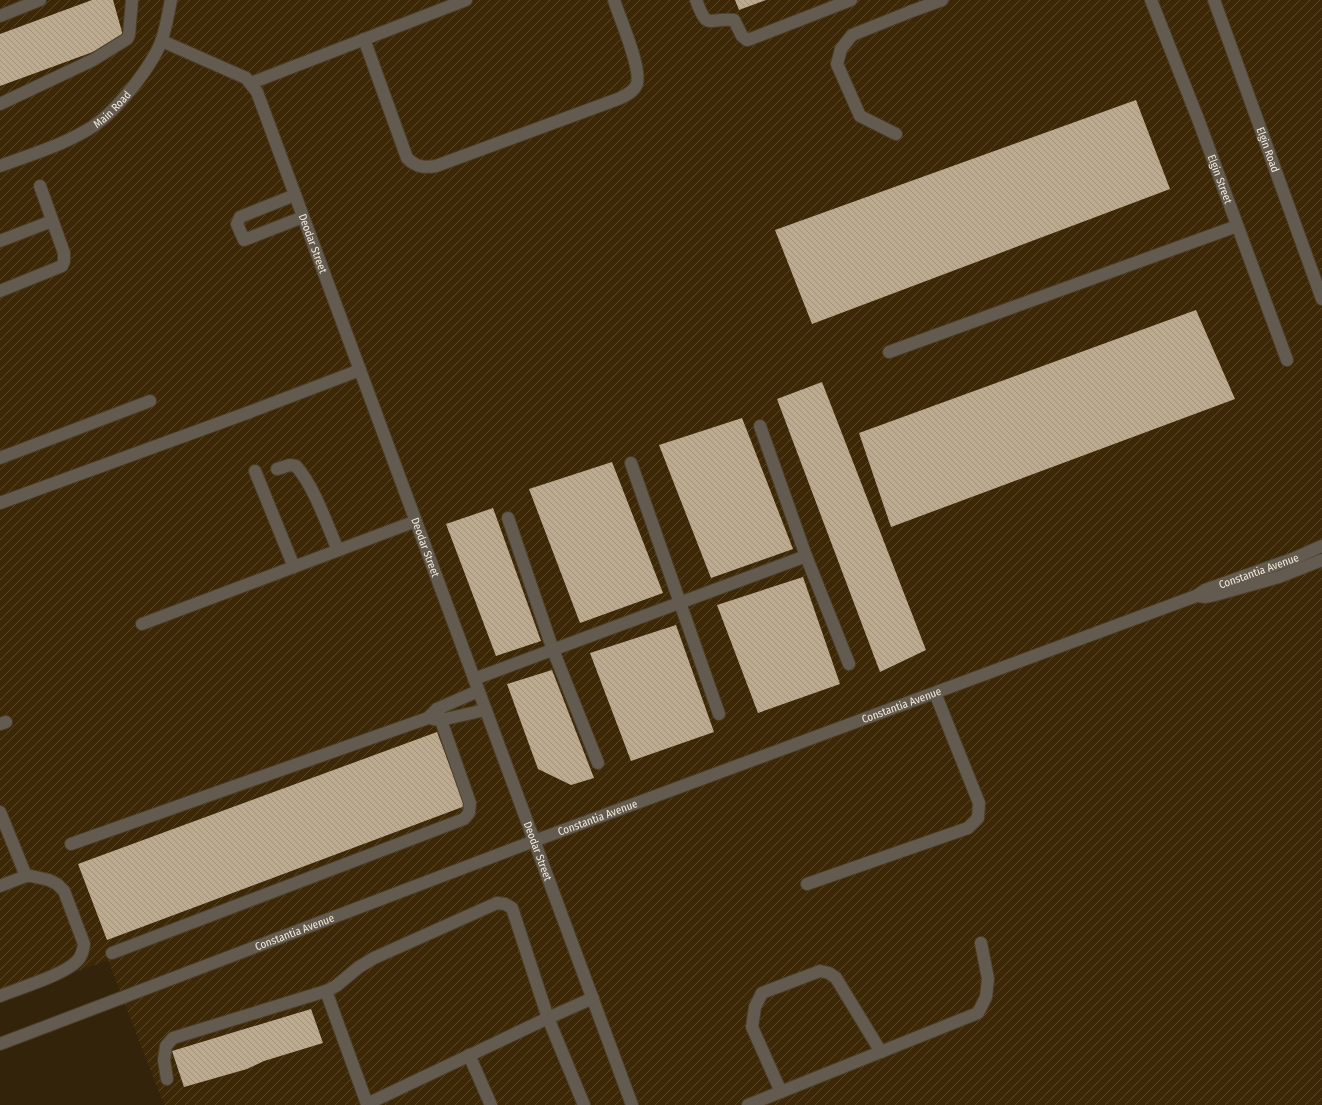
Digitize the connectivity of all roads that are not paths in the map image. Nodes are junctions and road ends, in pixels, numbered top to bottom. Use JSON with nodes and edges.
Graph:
{"nodes":[{"id":1,"x":40,"y":0,"type":"edge"},
{"id":2,"x":132,"y":0,"type":"edge"},
{"id":3,"x":171,"y":0,"type":"edge"},
{"id":4,"x":466,"y":0,"type":"edge"},
{"id":5,"x":614,"y":0,"type":"edge"},
{"id":6,"x":696,"y":0,"type":"edge"},
{"id":7,"x":851,"y":0,"type":"edge"},
{"id":8,"x":942,"y":0,"type":"edge"},
{"id":9,"x":1151,"y":0,"type":"edge"},
{"id":10,"x":1214,"y":0,"type":"edge"},
{"id":11,"x":27,"y":2,"type":"edge"},
{"id":12,"x":0,"y":16,"type":"edge"},
{"id":13,"x":364,"y":39,"type":"junction"},
{"id":14,"x":162,"y":41,"type":"junction"},
{"id":15,"x":251,"y":83,"type":"junction"},
{"id":16,"x":0,"y":104,"type":"edge"},
{"id":17,"x":896,"y":134,"type":"dead end"},
{"id":18,"x":0,"y":166,"type":"edge"},
{"id":19,"x":40,"y":186,"type":"dead end"},
{"id":20,"x":296,"y":195,"type":"junction"},
{"id":21,"x":303,"y":217,"type":"junction"},
{"id":22,"x":52,"y":221,"type":"junction"},
{"id":23,"x":1237,"y":226,"type":"junction"},
{"id":24,"x":0,"y":241,"type":"edge"},
{"id":25,"x":0,"y":291,"type":"edge"},
{"id":26,"x":1322,"y":299,"type":"edge"},
{"id":27,"x":889,"y":352,"type":"dead end"},
{"id":28,"x":1287,"y":360,"type":"dead end"},
{"id":29,"x":360,"y":370,"type":"junction"},
{"id":30,"x":150,"y":401,"type":"dead end"},
{"id":31,"x":760,"y":426,"type":"dead end"},
{"id":32,"x":0,"y":458,"type":"edge"},
{"id":33,"x":631,"y":463,"type":"dead end"},
{"id":34,"x":277,"y":469,"type":"dead end"},
{"id":35,"x":255,"y":471,"type":"dead end"},
{"id":36,"x":0,"y":503,"type":"edge"},
{"id":37,"x":508,"y":518,"type":"dead end"},
{"id":38,"x":416,"y":521,"type":"junction"},
{"id":39,"x":1322,"y":546,"type":"edge"},
{"id":40,"x":338,"y":550,"type":"junction"},
{"id":41,"x":806,"y":556,"type":"junction"},
{"id":42,"x":1322,"y":560,"type":"edge"},
{"id":43,"x":294,"y":566,"type":"junction"},
{"id":44,"x":1196,"y":596,"type":"junction"},
{"id":45,"x":680,"y":603,"type":"junction"},
{"id":46,"x":142,"y":624,"type":"dead end"},
{"id":47,"x":553,"y":650,"type":"junction"},
{"id":48,"x":849,"y":664,"type":"dead end"},
{"id":49,"x":474,"y":679,"type":"junction"},
{"id":50,"x":478,"y":691,"type":"junction"},
{"id":51,"x":935,"y":693,"type":"junction"},
{"id":52,"x":485,"y":710,"type":"junction"},
{"id":53,"x":719,"y":714,"type":"dead end"},
{"id":54,"x":435,"y":716,"type":"junction"},
{"id":55,"x":598,"y":763,"type":"dead end"},
{"id":56,"x":0,"y":812,"type":"edge"},
{"id":57,"x":534,"y":841,"type":"junction"},
{"id":58,"x":71,"y":844,"type":"dead end"},
{"id":59,"x":26,"y":876,"type":"junction"},
{"id":60,"x":807,"y":884,"type":"dead end"},
{"id":61,"x":0,"y":886,"type":"edge"},
{"id":62,"x":981,"y":943,"type":"dead end"},
{"id":63,"x":112,"y":953,"type":"dead end"},
{"id":64,"x":326,"y":991,"type":"junction"},
{"id":65,"x":0,"y":996,"type":"edge"},
{"id":66,"x":593,"y":998,"type":"junction"},
{"id":67,"x":548,"y":1018,"type":"junction"},
{"id":68,"x":0,"y":1044,"type":"edge"},
{"id":69,"x":881,"y":1052,"type":"junction"},
{"id":70,"x":469,"y":1055,"type":"junction"},
{"id":71,"x":167,"y":1079,"type":"dead end"},
{"id":72,"x":781,"y":1092,"type":"junction"},
{"id":73,"x":366,"y":1104,"type":"edge"},
{"id":74,"x":491,"y":1105,"type":"edge"},
{"id":75,"x":584,"y":1105,"type":"edge"},
{"id":76,"x":632,"y":1105,"type":"edge"},
{"id":77,"x":748,"y":1105,"type":"edge"}],
"edges":[{"from":1,"to":11,"type":"street"},
{"from":2,"to":16,"type":"street"},
{"from":3,"to":14,"type":"street","name":"Main Road"},
{"from":4,"to":13,"type":"street"},
{"from":5,"to":13,"type":"street"},
{"from":6,"to":7,"type":"street"},
{"from":8,"to":17,"type":"street"},
{"from":9,"to":23,"type":"street","name":"Elgin Street"},
{"from":10,"to":26,"type":"street","name":"Elgin Road"},
{"from":11,"to":12,"type":"street"},
{"from":13,"to":15,"type":"street"},
{"from":14,"to":15,"type":"street"},
{"from":14,"to":18,"type":"street","name":"Main Road"},
{"from":15,"to":20,"type":"street","name":"Deodar Street"},
{"from":19,"to":22,"type":"street"},
{"from":20,"to":21,"type":"street","name":"Deodar Street"},
{"from":20,"to":21,"type":"street"},
{"from":21,"to":29,"type":"street","name":"Deodar Street"},
{"from":22,"to":24,"type":"street"},
{"from":22,"to":25,"type":"street"},
{"from":23,"to":27,"type":"street"},
{"from":23,"to":28,"type":"street","name":"Elgin Street"},
{"from":29,"to":36,"type":"street"},
{"from":29,"to":38,"type":"street","name":"Deodar Street"},
{"from":30,"to":32,"type":"street"},
{"from":31,"to":41,"type":"street"},
{"from":33,"to":45,"type":"street"},
{"from":34,"to":40,"type":"street"},
{"from":35,"to":43,"type":"street"},
{"from":37,"to":47,"type":"street"},
{"from":38,"to":40,"type":"street"},
{"from":38,"to":49,"type":"street","name":"Deodar Street"},
{"from":39,"to":44,"type":"street","name":"Constantia Avenue"},
{"from":40,"to":43,"type":"street"},
{"from":41,"to":45,"type":"street"},
{"from":41,"to":48,"type":"street"},
{"from":42,"to":44,"type":"street","name":"Constantia Avenue"},
{"from":43,"to":46,"type":"street"},
{"from":44,"to":51,"type":"street","name":"Constantia Avenue"},
{"from":45,"to":47,"type":"street"},
{"from":45,"to":53,"type":"street"},
{"from":47,"to":49,"type":"street"},
{"from":47,"to":55,"type":"street"},
{"from":49,"to":50,"type":"street","name":"Deodar Street"},
{"from":50,"to":52,"type":"street","name":"Deodar Street"},
{"from":50,"to":54,"type":"street"},
{"from":51,"to":57,"type":"street","name":"Constantia Avenue"},
{"from":51,"to":60,"type":"street"},
{"from":52,"to":54,"type":"street"},
{"from":52,"to":57,"type":"street","name":"Deodar Street"},
{"from":54,"to":58,"type":"street"},
{"from":54,"to":63,"type":"street"},
{"from":56,"to":59,"type":"street"},
{"from":57,"to":66,"type":"street","name":"Deodar Street"},
{"from":57,"to":68,"type":"street","name":"Constantia Avenue"},
{"from":59,"to":61,"type":"street"},
{"from":59,"to":65,"type":"street"},
{"from":62,"to":69,"type":"street"},
{"from":64,"to":67,"type":"street"},
{"from":64,"to":71,"type":"street"},
{"from":64,"to":73,"type":"street"},
{"from":66,"to":67,"type":"street"},
{"from":66,"to":76,"type":"street","name":"Deodar Street"},
{"from":67,"to":70,"type":"street"},
{"from":67,"to":75,"type":"street"},
{"from":69,"to":72,"type":"street"},
{"from":69,"to":72,"type":"street"},
{"from":70,"to":73,"type":"street"},
{"from":70,"to":74,"type":"street"},
{"from":72,"to":77,"type":"street"}]}
